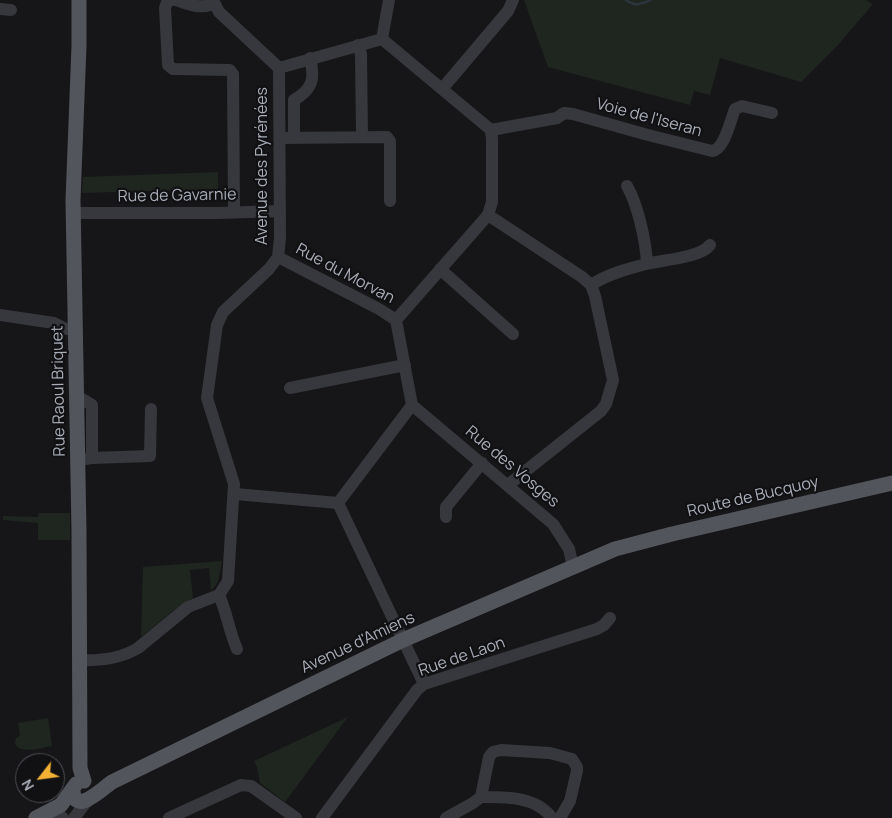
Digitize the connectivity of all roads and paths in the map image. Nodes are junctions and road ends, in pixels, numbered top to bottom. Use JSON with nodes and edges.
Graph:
{"nodes":[{"id":1,"x":79,"y":0,"type":"edge"},
{"id":2,"x":172,"y":0,"type":"edge"},
{"id":3,"x":176,"y":0,"type":"edge"},
{"id":4,"x":389,"y":0,"type":"edge"},
{"id":5,"x":513,"y":0,"type":"edge"},
{"id":6,"x":214,"y":2,"type":"edge"},
{"id":7,"x":382,"y":38,"type":"junction"},
{"id":8,"x":358,"y":44,"type":"junction"},
{"id":9,"x":313,"y":57,"type":"junction"},
{"id":10,"x":279,"y":68,"type":"junction"},
{"id":11,"x":442,"y":88,"type":"junction"},
{"id":12,"x":772,"y":113,"type":"dead end"},
{"id":13,"x":491,"y":130,"type":"junction"},
{"id":14,"x":362,"y":136,"type":"junction"},
{"id":15,"x":294,"y":137,"type":"junction"},
{"id":16,"x":280,"y":138,"type":"junction"},
{"id":17,"x":627,"y":186,"type":"dead end"},
{"id":18,"x":390,"y":202,"type":"dead end"},
{"id":19,"x":280,"y":211,"type":"junction"},
{"id":20,"x":236,"y":212,"type":"junction"},
{"id":21,"x":73,"y":213,"type":"junction"},
{"id":22,"x":488,"y":215,"type":"junction"},
{"id":23,"x":710,"y":245,"type":"dead end"},
{"id":24,"x":278,"y":257,"type":"junction"},
{"id":25,"x":647,"y":264,"type":"junction"},
{"id":26,"x":440,"y":270,"type":"junction"},
{"id":27,"x":591,"y":285,"type":"junction"},
{"id":28,"x":0,"y":316,"type":"edge"},
{"id":29,"x":396,"y":320,"type":"junction"},
{"id":30,"x":76,"y":323,"type":"junction"},
{"id":31,"x":513,"y":334,"type":"dead end"},
{"id":32,"x":405,"y":364,"type":"junction"},
{"id":33,"x":290,"y":388,"type":"dead end"},
{"id":34,"x":76,"y":399,"type":"junction"},
{"id":35,"x":412,"y":405,"type":"junction"},
{"id":36,"x":151,"y":409,"type":"dead end"},
{"id":37,"x":92,"y":458,"type":"junction"},
{"id":38,"x":78,"y":462,"type":"junction"},
{"id":39,"x":482,"y":463,"type":"junction"},
{"id":40,"x":892,"y":483,"type":"edge"},
{"id":41,"x":508,"y":485,"type":"junction"},
{"id":42,"x":235,"y":494,"type":"junction"},
{"id":43,"x":338,"y":503,"type":"junction"},
{"id":44,"x":446,"y":518,"type":"dead end"},
{"id":45,"x":623,"y":547,"type":"joint"},
{"id":46,"x":573,"y":567,"type":"junction"},
{"id":47,"x":219,"y":595,"type":"junction"},
{"id":48,"x":610,"y":618,"type":"dead end"},
{"id":49,"x":403,"y":640,"type":"junction"},
{"id":50,"x":237,"y":649,"type":"dead end"},
{"id":51,"x":80,"y":660,"type":"junction"},
{"id":52,"x":424,"y":684,"type":"junction"},
{"id":53,"x":77,"y":797,"type":"edge"},
{"id":54,"x":481,"y":797,"type":"junction"},
{"id":55,"x":41,"y":815,"type":"edge"},
{"id":56,"x":169,"y":818,"type":"edge"},
{"id":57,"x":296,"y":818,"type":"edge"},
{"id":58,"x":322,"y":818,"type":"edge"},
{"id":59,"x":446,"y":818,"type":"edge"},
{"id":60,"x":552,"y":818,"type":"edge"},
{"id":61,"x":560,"y":818,"type":"edge"}],
"edges":[{"from":1,"to":21,"type":"main road","name":"Rue Raoul Briquet"},
{"from":2,"to":20,"type":"street"},
{"from":3,"to":6,"type":"street"},
{"from":4,"to":7,"type":"street"},
{"from":5,"to":11,"type":"street"},
{"from":6,"to":10,"type":"street","name":"Avenue des Pyrénées"},
{"from":7,"to":8,"type":"street"},
{"from":7,"to":11,"type":"street"},
{"from":8,"to":9,"type":"street"},
{"from":8,"to":14,"type":"street"},
{"from":9,"to":10,"type":"street"},
{"from":9,"to":15,"type":"street"},
{"from":10,"to":16,"type":"street","name":"Avenue des Pyrénées"},
{"from":11,"to":13,"type":"street"},
{"from":12,"to":13,"type":"street","name":"Voie de l'Iseran"},
{"from":13,"to":22,"type":"street"},
{"from":14,"to":15,"type":"street"},
{"from":14,"to":18,"type":"street"},
{"from":15,"to":16,"type":"street"},
{"from":16,"to":19,"type":"street","name":"Avenue des Pyrénées"},
{"from":17,"to":25,"type":"street"},
{"from":19,"to":20,"type":"street","name":"Rue de Gavarnie"},
{"from":19,"to":24,"type":"street","name":"Avenue des Pyrénées"},
{"from":20,"to":21,"type":"street","name":"Rue de Gavarnie"},
{"from":21,"to":30,"type":"main road","name":"Rue Raoul Briquet"},
{"from":22,"to":26,"type":"street"},
{"from":22,"to":27,"type":"street"},
{"from":23,"to":25,"type":"street"},
{"from":24,"to":29,"type":"street","name":"Rue du Morvan"},
{"from":24,"to":42,"type":"street","name":"Avenue des Pyrénées"},
{"from":25,"to":27,"type":"street"},
{"from":26,"to":29,"type":"street"},
{"from":26,"to":31,"type":"street"},
{"from":27,"to":41,"type":"street"},
{"from":28,"to":30,"type":"street"},
{"from":29,"to":32,"type":"street"},
{"from":30,"to":34,"type":"main road","name":"Rue Raoul Briquet"},
{"from":32,"to":33,"type":"street"},
{"from":32,"to":35,"type":"street"},
{"from":34,"to":37,"type":"street"},
{"from":34,"to":38,"type":"main road","name":"Rue Raoul Briquet"},
{"from":35,"to":39,"type":"street","name":"Rue des Vosges"},
{"from":35,"to":43,"type":"street"},
{"from":36,"to":37,"type":"street"},
{"from":37,"to":38,"type":"street"},
{"from":38,"to":51,"type":"main road","name":"Rue Raoul Briquet"},
{"from":39,"to":41,"type":"street","name":"Rue des Vosges"},
{"from":39,"to":44,"type":"street"},
{"from":40,"to":45,"type":"main road","name":"Route de Bucquoy"},
{"from":41,"to":46,"type":"street","name":"Rue des Vosges"},
{"from":42,"to":43,"type":"street"},
{"from":42,"to":47,"type":"street","name":"Avenue des Pyrénées"},
{"from":43,"to":49,"type":"street"},
{"from":45,"to":46,"type":"main road","name":"Avenue d'Amiens"},
{"from":46,"to":49,"type":"main road","name":"Avenue d'Amiens"},
{"from":47,"to":50,"type":"street"},
{"from":47,"to":51,"type":"street"},
{"from":48,"to":52,"type":"street","name":"Rue de Laon"},
{"from":49,"to":52,"type":"street"},
{"from":49,"to":53,"type":"main road","name":"Avenue d'Amiens"},
{"from":51,"to":53,"type":"main road","name":"Rue Raoul Briquet"},
{"from":52,"to":58,"type":"street","name":"Rue de Laon"},
{"from":53,"to":55,"type":"main road"},
{"from":54,"to":59,"type":"street"},
{"from":54,"to":60,"type":"street"},
{"from":54,"to":61,"type":"street"},
{"from":56,"to":57,"type":"street"}]}
